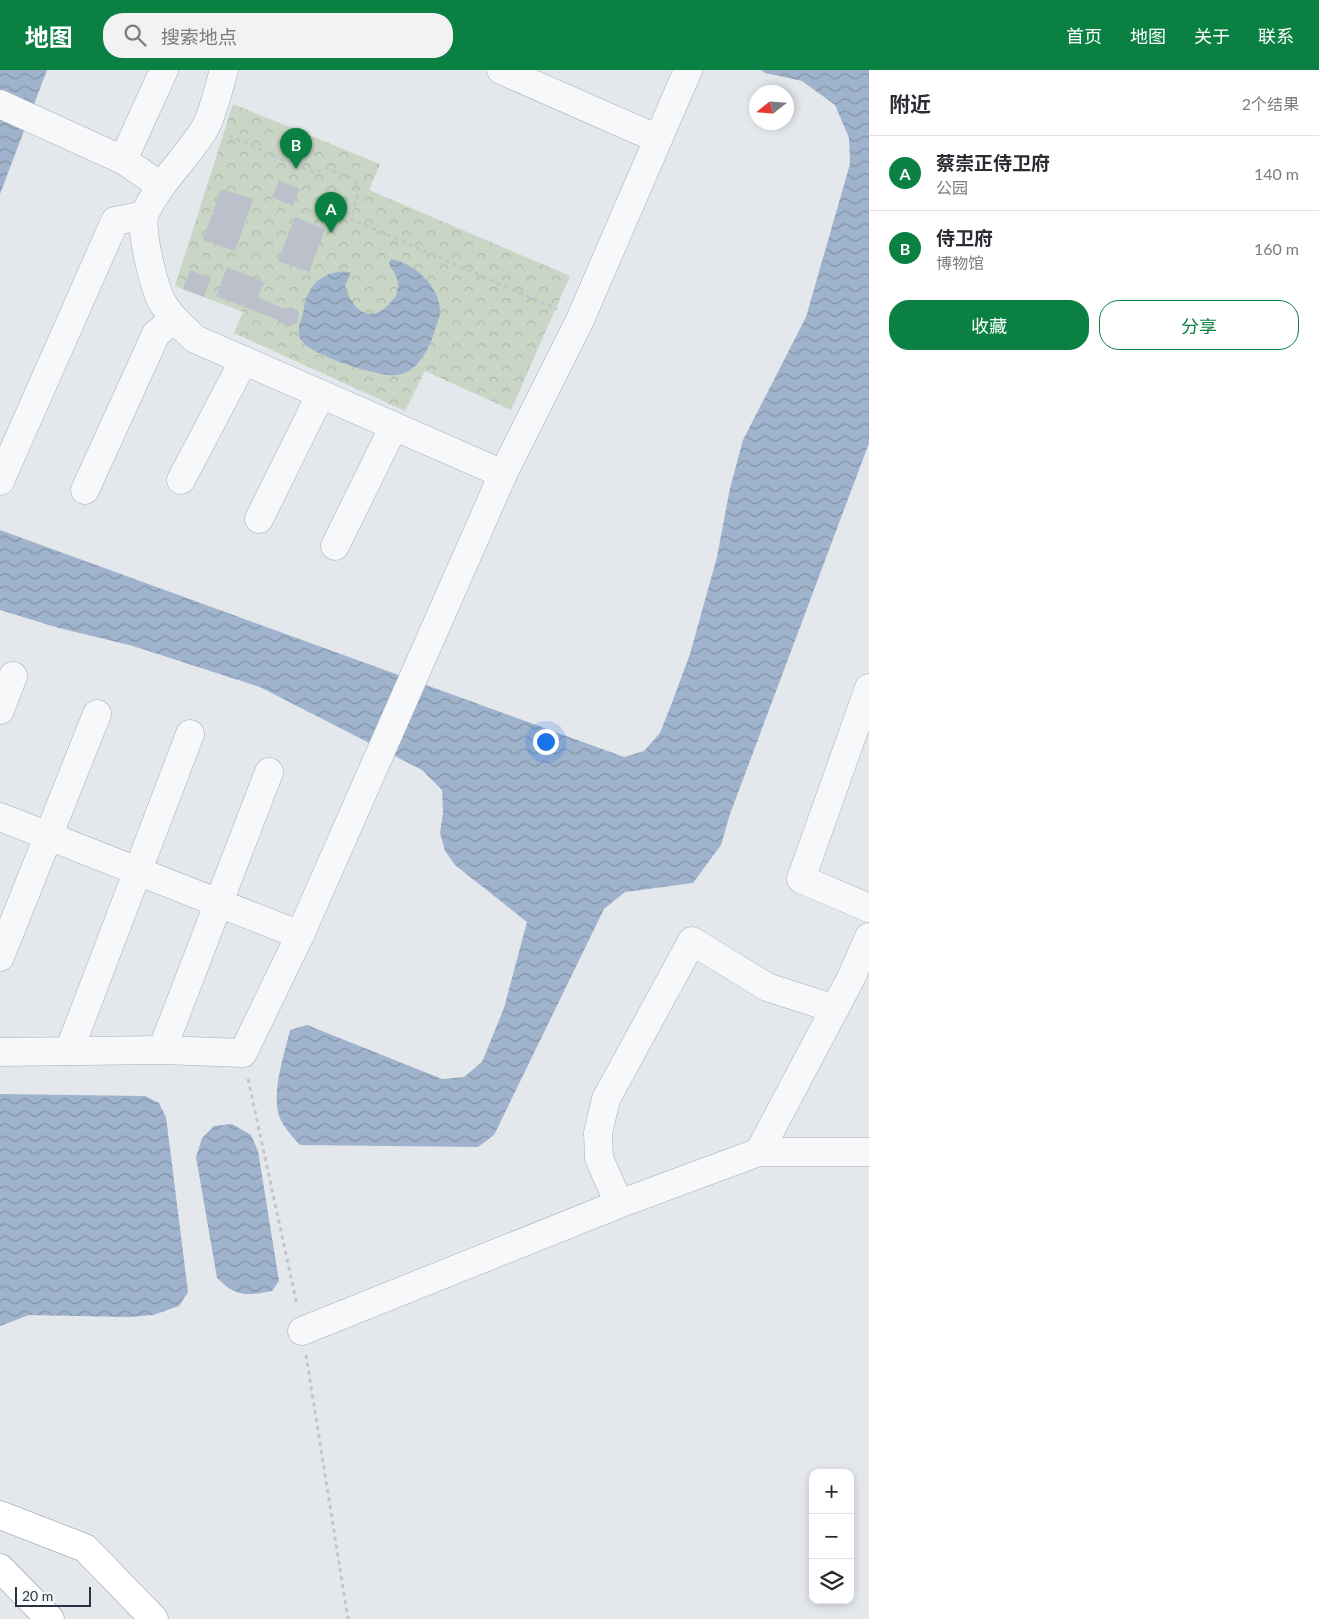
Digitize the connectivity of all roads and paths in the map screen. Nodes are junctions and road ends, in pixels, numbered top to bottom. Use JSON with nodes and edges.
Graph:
{"nodes":[{"id":1,"x":164,"y":70,"type":"edge"},
{"id":2,"x":224,"y":70,"type":"edge"},
{"id":3,"x":501,"y":70,"type":"edge"},
{"id":4,"x":688,"y":70,"type":"edge"},
{"id":5,"x":0,"y":104,"type":"edge"},
{"id":6,"x":206,"y":126,"type":"junction"},
{"id":7,"x":658,"y":139,"type":"junction"},
{"id":8,"x":122,"y":160,"type":"junction"},
{"id":9,"x":161,"y":186,"type":"junction"},
{"id":10,"x":144,"y":215,"type":"junction"},
{"id":11,"x":174,"y":319,"type":"junction"},
{"id":12,"x":580,"y":320,"type":"junction"},
{"id":13,"x":244,"y":360,"type":"junction"},
{"id":14,"x":321,"y":394,"type":"junction"},
{"id":15,"x":394,"y":426,"type":"junction"},
{"id":16,"x":503,"y":474,"type":"junction"},
{"id":17,"x":181,"y":480,"type":"dead end"},
{"id":18,"x":0,"y":481,"type":"edge"},
{"id":19,"x":84,"y":490,"type":"dead end"},
{"id":20,"x":259,"y":519,"type":"dead end"},
{"id":21,"x":335,"y":546,"type":"dead end"},
{"id":22,"x":14,"y":676,"type":"dead end"},
{"id":23,"x":869,"y":688,"type":"edge"},
{"id":24,"x":0,"y":710,"type":"edge"},
{"id":25,"x":97,"y":714,"type":"dead end"},
{"id":26,"x":190,"y":734,"type":"dead end"},
{"id":27,"x":860,"y":741,"type":"edge"},
{"id":28,"x":269,"y":772,"type":"dead end"},
{"id":29,"x":0,"y":817,"type":"edge"},
{"id":30,"x":48,"y":836,"type":"junction"},
{"id":31,"x":138,"y":872,"type":"junction"},
{"id":32,"x":218,"y":903,"type":"junction"},
{"id":33,"x":869,"y":908,"type":"edge"},
{"id":34,"x":300,"y":935,"type":"junction"},
{"id":35,"x":869,"y":937,"type":"edge"},
{"id":36,"x":0,"y":957,"type":"edge"},
{"id":37,"x":835,"y":1009,"type":"junction"},
{"id":38,"x":162,"y":1050,"type":"junction"},
{"id":39,"x":69,"y":1051,"type":"junction"},
{"id":40,"x":0,"y":1052,"type":"edge"},
{"id":41,"x":759,"y":1152,"type":"junction"},
{"id":42,"x":869,"y":1152,"type":"edge"},
{"id":43,"x":619,"y":1204,"type":"junction"},
{"id":44,"x":302,"y":1331,"type":"dead end"},
{"id":45,"x":0,"y":1515,"type":"edge"},
{"id":46,"x":0,"y":1568,"type":"edge"},
{"id":47,"x":50,"y":1619,"type":"edge"},
{"id":48,"x":154,"y":1619,"type":"edge"}],
"edges":[{"from":1,"to":8,"type":"street"},
{"from":2,"to":6,"type":"street"},
{"from":3,"to":7,"type":"street"},
{"from":4,"to":7,"type":"street"},
{"from":5,"to":8,"type":"street"},
{"from":6,"to":9,"type":"street"},
{"from":6,"to":12,"type":"path"},
{"from":7,"to":12,"type":"street"},
{"from":8,"to":9,"type":"street"},
{"from":9,"to":10,"type":"street"},
{"from":10,"to":11,"type":"street"},
{"from":10,"to":18,"type":"street"},
{"from":11,"to":13,"type":"street"},
{"from":11,"to":19,"type":"street"},
{"from":12,"to":16,"type":"street"},
{"from":13,"to":14,"type":"street"},
{"from":13,"to":17,"type":"street"},
{"from":14,"to":15,"type":"street"},
{"from":14,"to":20,"type":"street"},
{"from":15,"to":16,"type":"street"},
{"from":15,"to":21,"type":"street"},
{"from":16,"to":34,"type":"street"},
{"from":22,"to":24,"type":"street"},
{"from":23,"to":27,"type":"street"},
{"from":25,"to":30,"type":"street"},
{"from":26,"to":31,"type":"street"},
{"from":27,"to":33,"type":"street"},
{"from":28,"to":32,"type":"street"},
{"from":29,"to":30,"type":"street"},
{"from":30,"to":31,"type":"street"},
{"from":30,"to":36,"type":"street"},
{"from":31,"to":32,"type":"street"},
{"from":31,"to":39,"type":"street"},
{"from":32,"to":34,"type":"street"},
{"from":32,"to":38,"type":"street"},
{"from":34,"to":38,"type":"street"},
{"from":35,"to":37,"type":"street"},
{"from":37,"to":41,"type":"street"},
{"from":37,"to":43,"type":"street"},
{"from":38,"to":39,"type":"street"},
{"from":39,"to":40,"type":"street"},
{"from":41,"to":42,"type":"street"},
{"from":41,"to":43,"type":"street"},
{"from":43,"to":44,"type":"street"},
{"from":45,"to":48,"type":"highway"},
{"from":46,"to":47,"type":"highway"}]}
